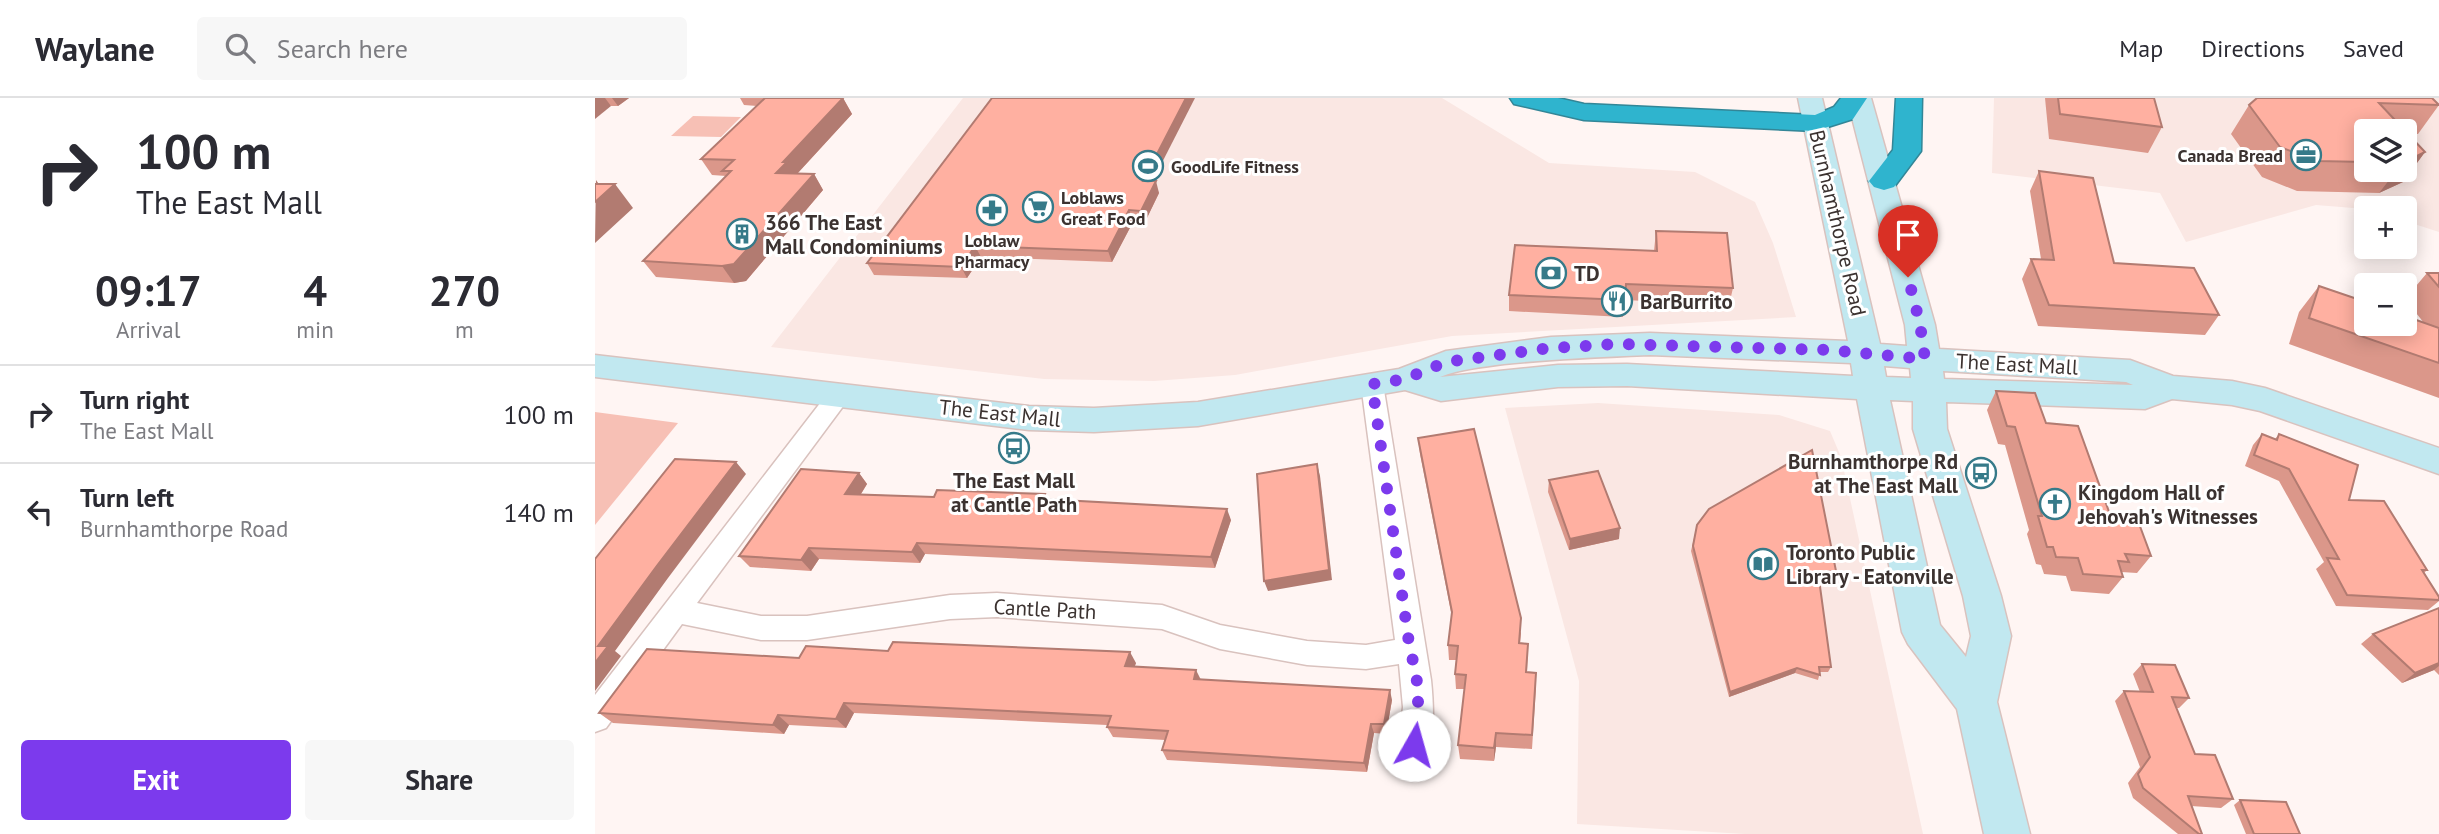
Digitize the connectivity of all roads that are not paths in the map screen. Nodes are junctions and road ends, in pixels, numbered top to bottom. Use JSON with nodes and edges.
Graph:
{"nodes":[{"id":1,"x":1523,"y":98,"type":"edge"},
{"id":2,"x":1857,"y":98,"type":"edge"},
{"id":3,"x":1909,"y":98,"type":"edge"},
{"id":4,"x":1813,"y":111,"type":"edge"},
{"id":5,"x":1884,"y":181,"type":"junction"},
{"id":6,"x":595,"y":366,"type":"edge"},
{"id":7,"x":1869,"y":371,"type":"junction"},
{"id":8,"x":1927,"y":373,"type":"junction"},
{"id":9,"x":1372,"y":384,"type":"junction"},
{"id":10,"x":839,"y":395,"type":"junction"},
{"id":11,"x":2439,"y":461,"type":"edge"},
{"id":12,"x":677,"y":611,"type":"junction"},
{"id":13,"x":1410,"y":650,"type":"junction"},
{"id":14,"x":1976,"y":702,"type":"junction"},
{"id":15,"x":595,"y":718,"type":"edge"},
{"id":16,"x":1412,"y":765,"type":"dead end"},
{"id":17,"x":2007,"y":834,"type":"edge"}],
"edges":[{"from":1,"to":4,"type":"highway"},
{"from":2,"to":4,"type":"highway"},
{"from":2,"to":5,"type":"main road","name":"Burnhamthorpe Road"},
{"from":3,"to":5,"type":"highway"},
{"from":4,"to":7,"type":"main road","name":"Burnhamthorpe Road"},
{"from":5,"to":8,"type":"main road","name":"Burnhamthorpe Road"},
{"from":6,"to":10,"type":"main road","name":"The East Mall"},
{"from":7,"to":8,"type":"main road","name":"The East Mall"},
{"from":7,"to":9,"type":"main road","name":"The East Mall"},
{"from":7,"to":14,"type":"main road","name":"Burnhamthorpe Road"},
{"from":8,"to":11,"type":"main road","name":"The East Mall"},
{"from":8,"to":14,"type":"main road","name":"Burnhamthorpe Road"},
{"from":9,"to":10,"type":"main road","name":"The East Mall"},
{"from":9,"to":13,"type":"street"},
{"from":10,"to":12,"type":"street"},
{"from":12,"to":13,"type":"street","name":"Cantle Path"},
{"from":12,"to":15,"type":"street"},
{"from":13,"to":16,"type":"street"},
{"from":14,"to":17,"type":"main road","name":"Burnhamthorpe Road"}]}
